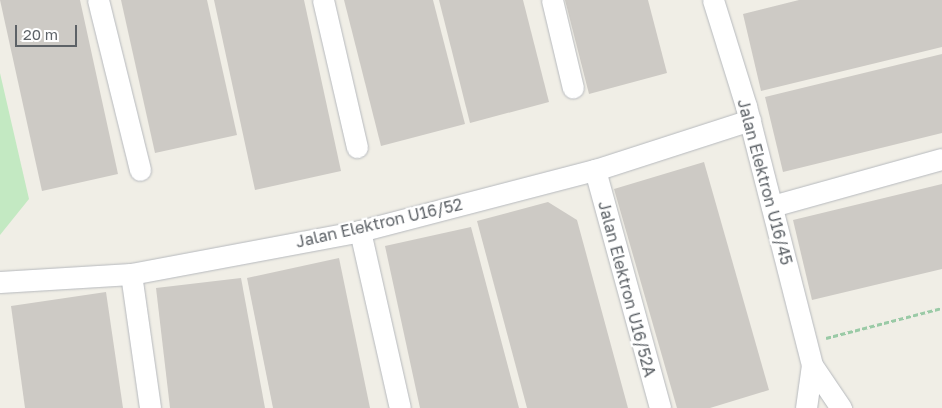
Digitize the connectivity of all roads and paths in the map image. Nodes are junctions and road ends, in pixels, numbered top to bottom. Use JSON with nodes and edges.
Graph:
{"nodes":[{"id":1,"x":98,"y":0,"type":"edge"},
{"id":2,"x":323,"y":0,"type":"edge"},
{"id":3,"x":552,"y":0,"type":"edge"},
{"id":4,"x":717,"y":1,"type":"edge"},
{"id":5,"x":573,"y":88,"type":"dead end"},
{"id":6,"x":750,"y":120,"type":"junction"},
{"id":7,"x":357,"y":147,"type":"dead end"},
{"id":8,"x":942,"y":159,"type":"edge"},
{"id":9,"x":140,"y":170,"type":"dead end"},
{"id":10,"x":594,"y":170,"type":"junction"},
{"id":11,"x":772,"y":206,"type":"junction"},
{"id":12,"x":360,"y":231,"type":"junction"},
{"id":13,"x":130,"y":274,"type":"junction"},
{"id":14,"x":0,"y":282,"type":"edge"},
{"id":15,"x":942,"y":308,"type":"edge"},
{"id":16,"x":806,"y":343,"type":"junction"},
{"id":17,"x":812,"y":364,"type":"junction"},
{"id":18,"x":150,"y":408,"type":"edge"},
{"id":19,"x":400,"y":408,"type":"edge"},
{"id":20,"x":660,"y":408,"type":"edge"},
{"id":21,"x":806,"y":408,"type":"edge"},
{"id":22,"x":841,"y":408,"type":"edge"}],
"edges":[{"from":1,"to":9,"type":"street"},
{"from":2,"to":7,"type":"street"},
{"from":3,"to":5,"type":"street"},
{"from":4,"to":6,"type":"street","name":"Jalan Elektron U16/45"},
{"from":6,"to":10,"type":"street","name":"Jalan Elektron U16/52"},
{"from":6,"to":11,"type":"street","name":"Jalan Elektron U16/45"},
{"from":8,"to":11,"type":"street"},
{"from":10,"to":12,"type":"street","name":"Jalan Elektron U16/52"},
{"from":10,"to":20,"type":"street","name":"Jalan Elektron U16/52A"},
{"from":11,"to":16,"type":"street","name":"Jalan Elektron U16/45"},
{"from":12,"to":13,"type":"street","name":"Jalan Elektron U16/52"},
{"from":12,"to":19,"type":"street"},
{"from":13,"to":14,"type":"street","name":"Jalan Elektron U16/52"},
{"from":13,"to":18,"type":"street"},
{"from":15,"to":16,"type":"path"},
{"from":16,"to":17,"type":"street","name":"Jalan Elektron U16/45"},
{"from":17,"to":21,"type":"street"},
{"from":17,"to":22,"type":"street"}]}
